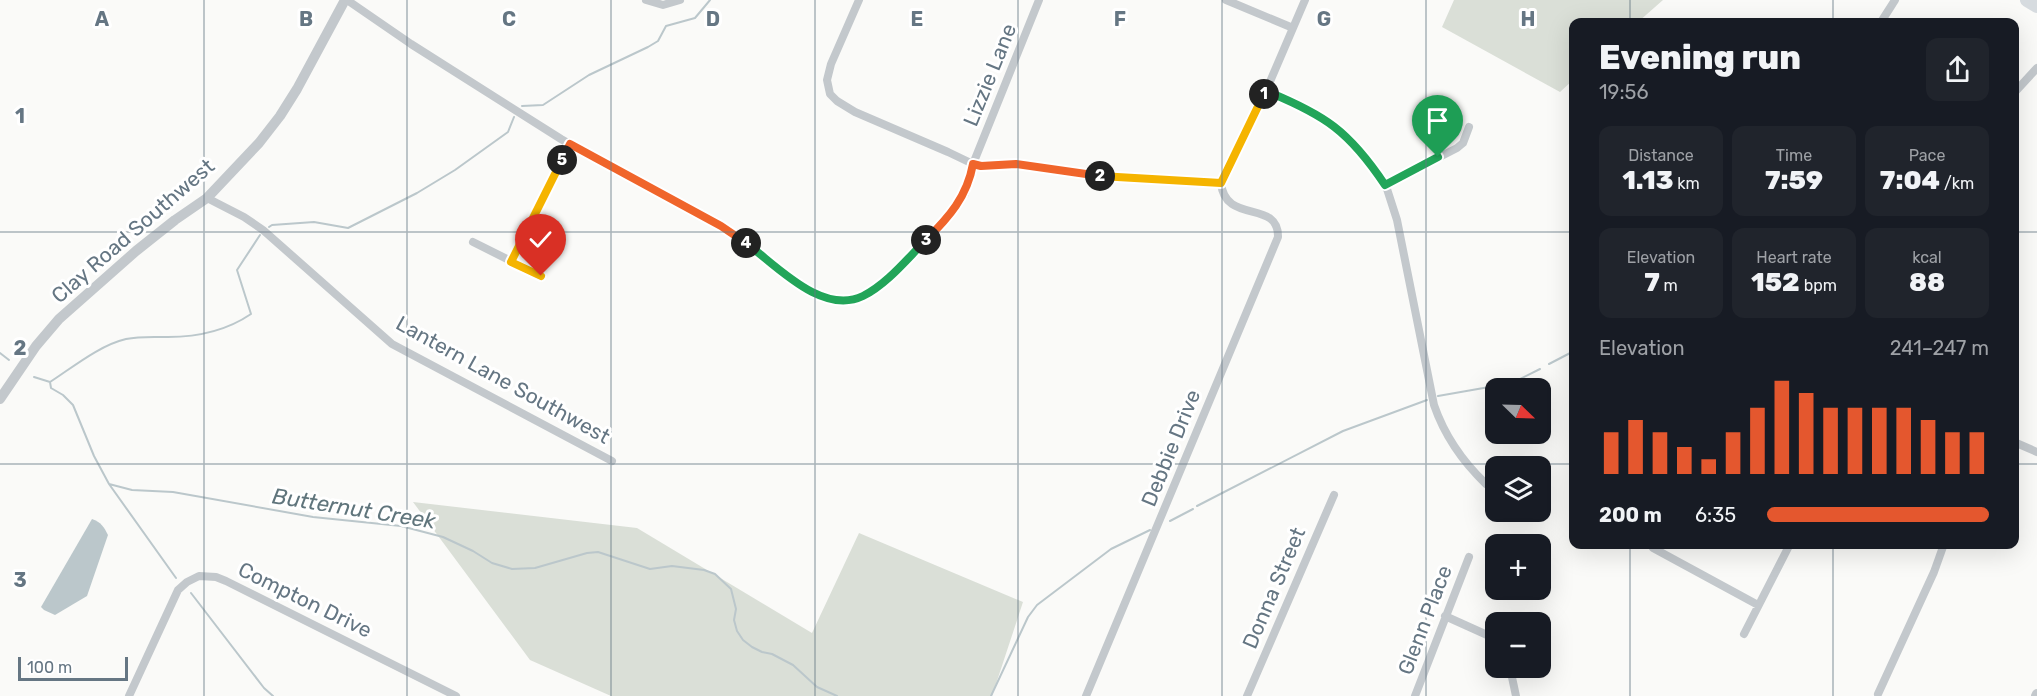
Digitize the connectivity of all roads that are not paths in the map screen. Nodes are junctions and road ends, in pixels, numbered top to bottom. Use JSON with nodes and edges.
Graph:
{"nodes":[{"id":1,"x":346,"y":0,"type":"edge"},
{"id":2,"x":646,"y":0,"type":"edge"},
{"id":3,"x":680,"y":0,"type":"edge"},
{"id":4,"x":859,"y":0,"type":"edge"},
{"id":5,"x":1040,"y":0,"type":"edge"},
{"id":6,"x":1226,"y":0,"type":"edge"},
{"id":7,"x":1305,"y":0,"type":"edge"},
{"id":8,"x":1895,"y":0,"type":"edge"},
{"id":9,"x":2027,"y":0,"type":"edge"},
{"id":10,"x":2037,"y":6,"type":"edge"},
{"id":11,"x":1884,"y":18,"type":"edge"},
{"id":12,"x":1293,"y":28,"type":"junction"},
{"id":13,"x":2037,"y":68,"type":"edge"},
{"id":14,"x":2019,"y":88,"type":"edge"},
{"id":15,"x":1266,"y":91,"type":"junction"},
{"id":16,"x":1469,"y":127,"type":"dead end"},
{"id":17,"x":570,"y":144,"type":"junction"},
{"id":18,"x":973,"y":164,"type":"junction"},
{"id":19,"x":1221,"y":183,"type":"junction"},
{"id":20,"x":1385,"y":185,"type":"junction"},
{"id":21,"x":207,"y":198,"type":"junction"},
{"id":22,"x":473,"y":242,"type":"dead end"},
{"id":23,"x":511,"y":262,"type":"junction"},
{"id":24,"x":541,"y":276,"type":"dead end"},
{"id":25,"x":0,"y":399,"type":"edge"},
{"id":26,"x":2019,"y":444,"type":"edge"},
{"id":27,"x":2037,"y":452,"type":"edge"},
{"id":28,"x":612,"y":461,"type":"dead end"},
{"id":29,"x":1485,"y":483,"type":"edge"},
{"id":30,"x":1334,"y":495,"type":"dead end"},
{"id":31,"x":1655,"y":549,"type":"edge"},
{"id":32,"x":1787,"y":549,"type":"edge"},
{"id":33,"x":1942,"y":549,"type":"edge"},
{"id":34,"x":1469,"y":557,"type":"dead end"},
{"id":35,"x":1758,"y":605,"type":"junction"},
{"id":36,"x":1445,"y":616,"type":"junction"},
{"id":37,"x":1485,"y":634,"type":"edge"},
{"id":38,"x":1744,"y":634,"type":"dead end"},
{"id":39,"x":1512,"y":678,"type":"edge"},
{"id":40,"x":1087,"y":694,"type":"edge"},
{"id":41,"x":1878,"y":694,"type":"dead end"},
{"id":42,"x":452,"y":695,"type":"edge"},
{"id":43,"x":129,"y":696,"type":"edge"},
{"id":44,"x":1098,"y":696,"type":"edge"},
{"id":45,"x":1247,"y":696,"type":"edge"},
{"id":46,"x":1415,"y":696,"type":"edge"},
{"id":47,"x":1516,"y":696,"type":"edge"}],
"edges":[{"from":1,"to":17,"type":"street","name":"Lizzie Lane"},
{"from":1,"to":21,"type":"street","name":"Clay Road Southwest"},
{"from":2,"to":3,"type":"street"},
{"from":4,"to":18,"type":"street"},
{"from":5,"to":18,"type":"street","name":"Lizzie Lane"},
{"from":6,"to":12,"type":"street"},
{"from":7,"to":12,"type":"street"},
{"from":8,"to":11,"type":"street"},
{"from":9,"to":10,"type":"main road"},
{"from":12,"to":15,"type":"street"},
{"from":13,"to":14,"type":"street"},
{"from":15,"to":19,"type":"street"},
{"from":15,"to":20,"type":"street"},
{"from":16,"to":20,"type":"street"},
{"from":17,"to":18,"type":"street","name":"Lizzie Lane"},
{"from":17,"to":23,"type":"street"},
{"from":18,"to":19,"type":"street"},
{"from":19,"to":40,"type":"street","name":"Debbie Drive"},
{"from":20,"to":29,"type":"street"},
{"from":21,"to":25,"type":"street","name":"Clay Road Southwest"},
{"from":21,"to":28,"type":"street","name":"Lantern Lane Southwest"},
{"from":22,"to":23,"type":"street"},
{"from":23,"to":24,"type":"street"},
{"from":26,"to":27,"type":"street"},
{"from":30,"to":45,"type":"street","name":"Donna Street"},
{"from":31,"to":35,"type":"street"},
{"from":32,"to":35,"type":"street"},
{"from":33,"to":41,"type":"street"},
{"from":34,"to":36,"type":"street","name":"Glenn Place"},
{"from":35,"to":38,"type":"street"},
{"from":36,"to":37,"type":"street"},
{"from":36,"to":46,"type":"street","name":"Glenn Place"},
{"from":39,"to":47,"type":"street"},
{"from":40,"to":44,"type":"street"},
{"from":42,"to":43,"type":"street","name":"Compton Drive"}]}
